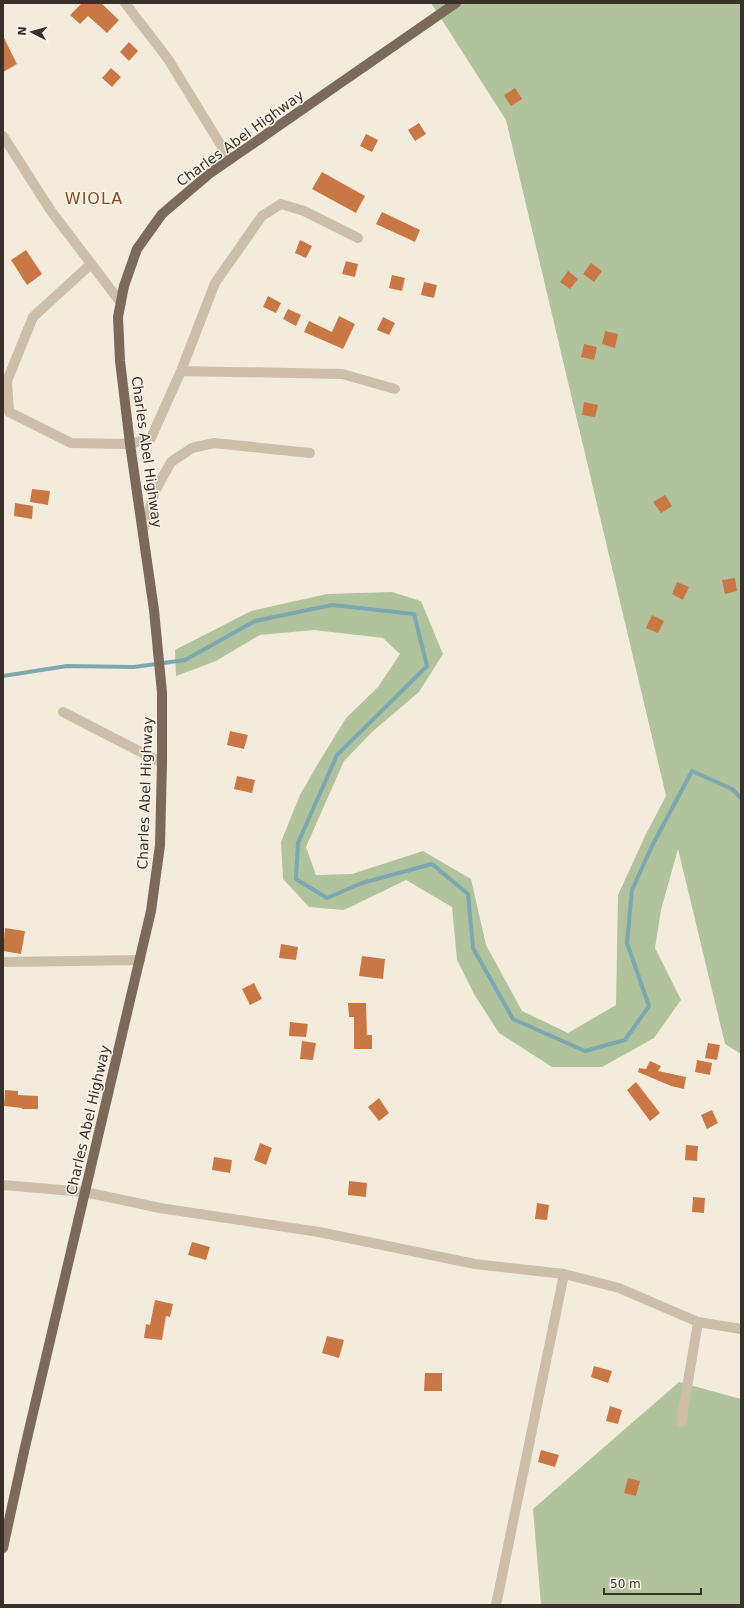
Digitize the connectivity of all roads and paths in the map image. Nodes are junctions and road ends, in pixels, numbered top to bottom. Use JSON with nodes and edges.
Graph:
{"nodes":[{"id":1,"x":125,"y":3,"type":"edge"},
{"id":2,"x":456,"y":3,"type":"edge"},
{"id":3,"x":3,"y":136,"type":"edge"},
{"id":4,"x":230,"y":160,"type":"junction"},
{"id":5,"x":358,"y":238,"type":"dead end"},
{"id":6,"x":91,"y":264,"type":"junction"},
{"id":7,"x":121,"y":304,"type":"junction"},
{"id":8,"x":181,"y":371,"type":"junction"},
{"id":9,"x":395,"y":390,"type":"dead end"},
{"id":10,"x":130,"y":444,"type":"junction"},
{"id":11,"x":310,"y":453,"type":"dead end"},
{"id":12,"x":143,"y":531,"type":"junction"},
{"id":13,"x":63,"y":712,"type":"dead end"},
{"id":14,"x":162,"y":764,"type":"junction"},
{"id":15,"x":140,"y":960,"type":"junction"},
{"id":16,"x":5,"y":962,"type":"dead end"},
{"id":17,"x":3,"y":1185,"type":"edge"},
{"id":18,"x":85,"y":1192,"type":"junction"},
{"id":19,"x":564,"y":1274,"type":"junction"},
{"id":20,"x":698,"y":1322,"type":"junction"},
{"id":21,"x":741,"y":1329,"type":"edge"},
{"id":22,"x":681,"y":1423,"type":"dead end"},
{"id":23,"x":3,"y":1548,"type":"edge"},
{"id":24,"x":496,"y":1605,"type":"edge"}],
"edges":[{"from":1,"to":4,"type":"street"},
{"from":2,"to":4,"type":"main road","name":"Charles Abel Highway"},
{"from":3,"to":6,"type":"street"},
{"from":4,"to":7,"type":"main road","name":"Charles Abel Highway"},
{"from":5,"to":8,"type":"street"},
{"from":6,"to":7,"type":"street"},
{"from":6,"to":10,"type":"street"},
{"from":7,"to":10,"type":"main road","name":"Charles Abel Highway"},
{"from":8,"to":9,"type":"street"},
{"from":8,"to":10,"type":"street"},
{"from":10,"to":12,"type":"main road","name":"Charles Abel Highway"},
{"from":11,"to":12,"type":"street"},
{"from":12,"to":14,"type":"main road","name":"Charles Abel Highway"},
{"from":13,"to":14,"type":"street"},
{"from":14,"to":15,"type":"main road","name":"Charles Abel Highway"},
{"from":15,"to":16,"type":"street"},
{"from":15,"to":18,"type":"main road","name":"Charles Abel Highway"},
{"from":17,"to":18,"type":"street"},
{"from":18,"to":19,"type":"street"},
{"from":18,"to":23,"type":"main road","name":"Charles Abel Highway"},
{"from":19,"to":20,"type":"street"},
{"from":19,"to":24,"type":"street"},
{"from":20,"to":21,"type":"street"},
{"from":20,"to":22,"type":"street"}]}
